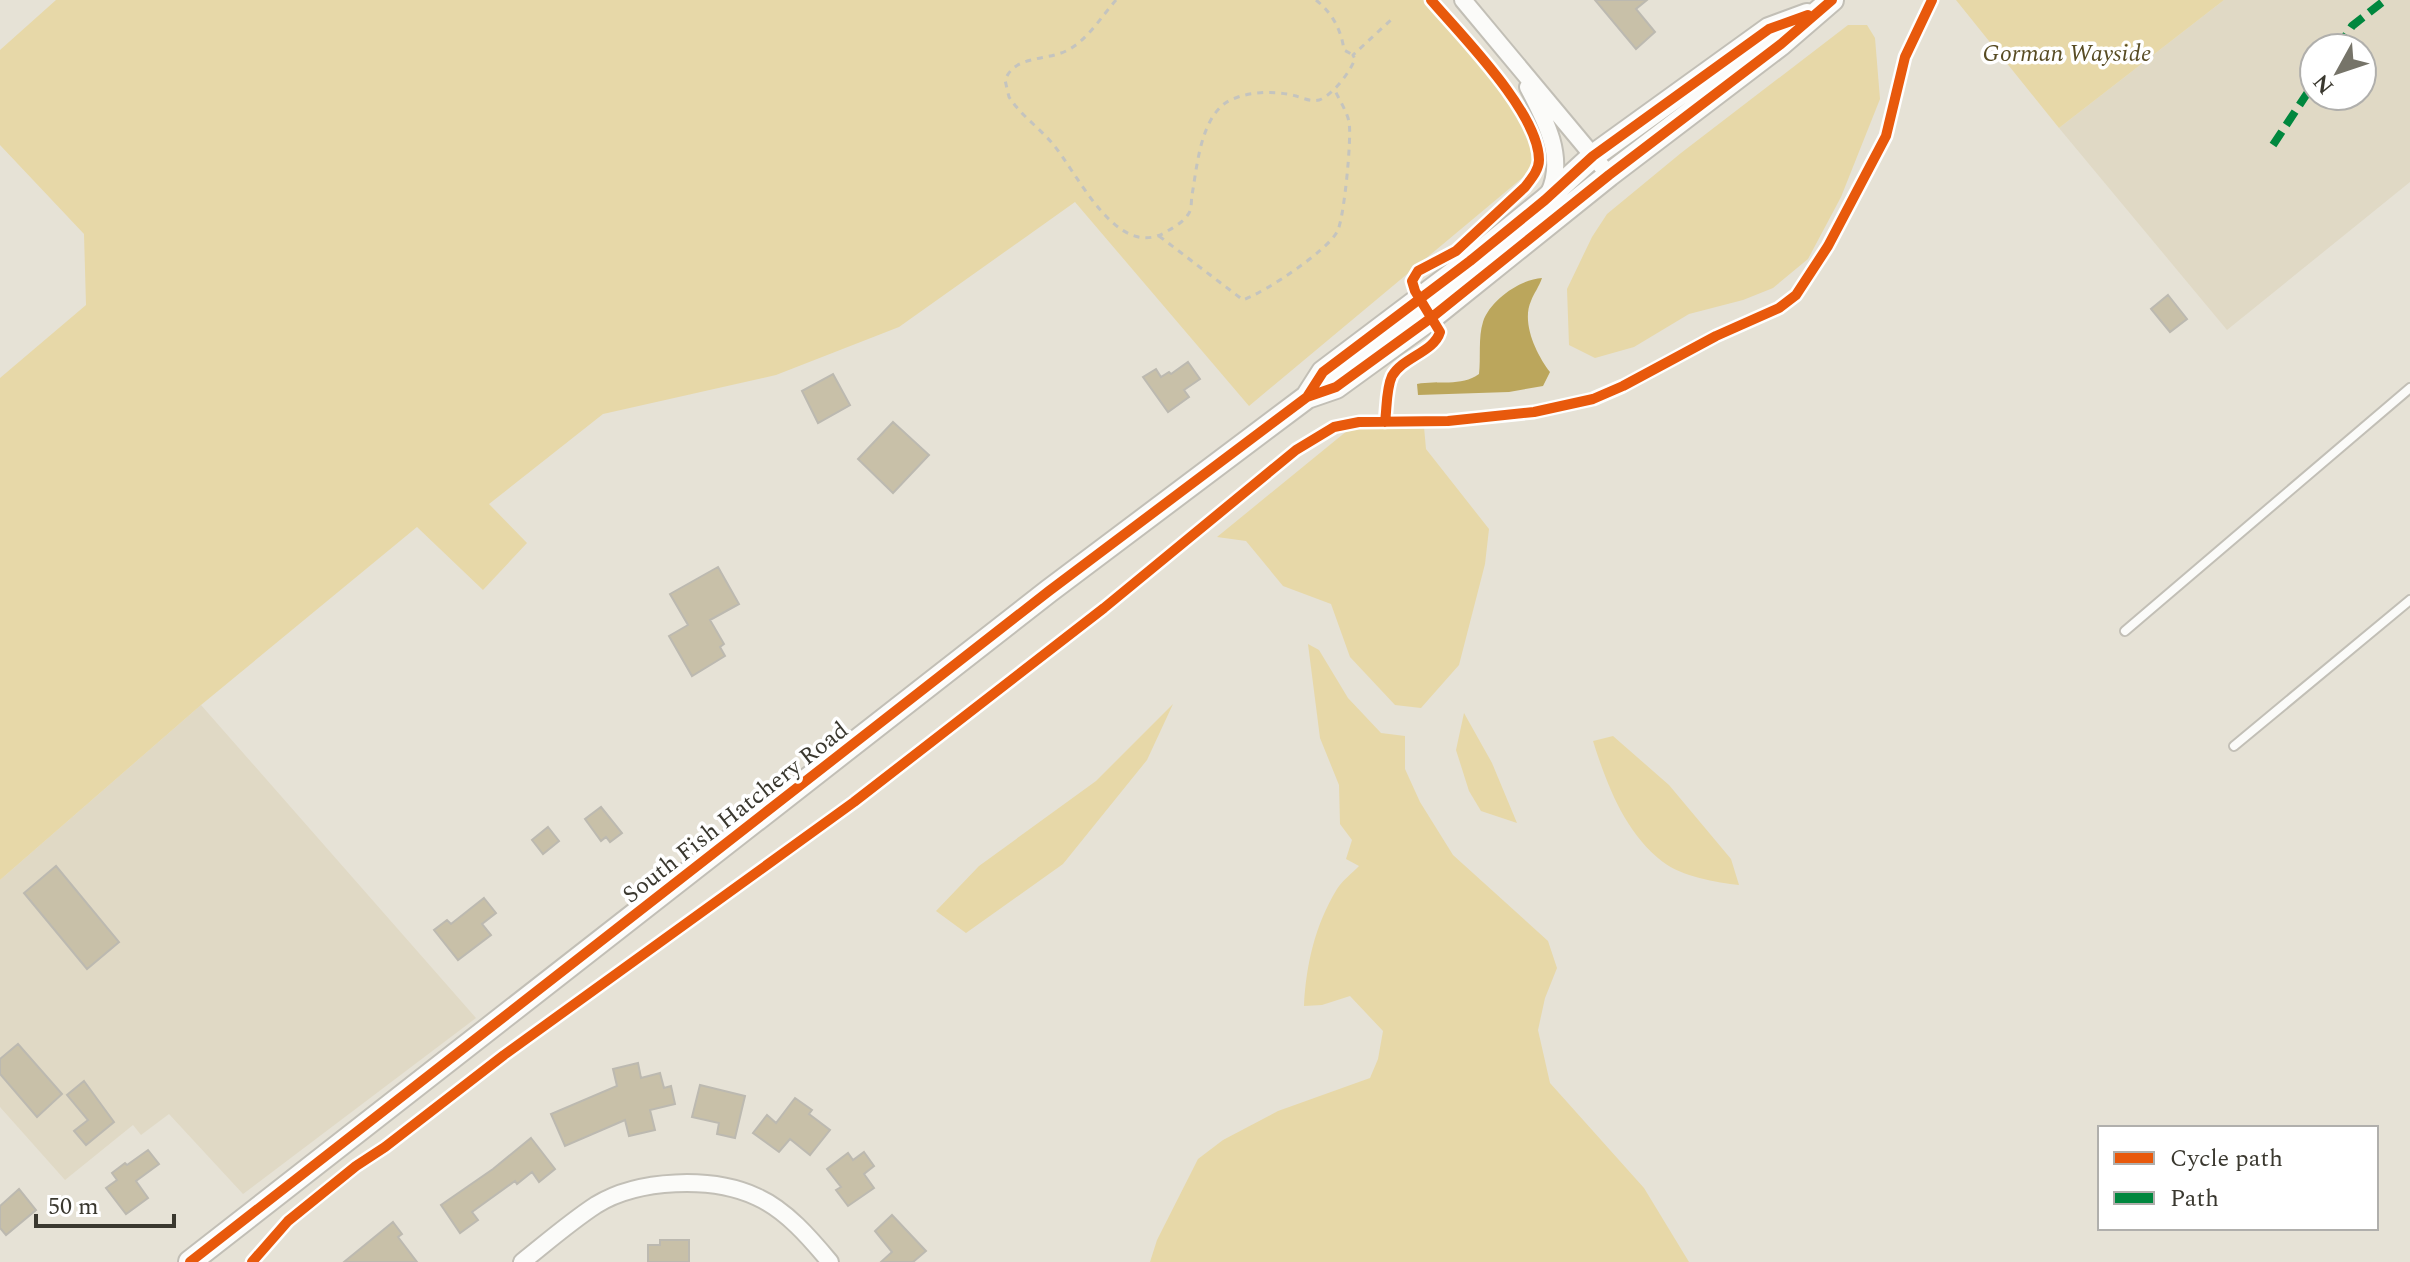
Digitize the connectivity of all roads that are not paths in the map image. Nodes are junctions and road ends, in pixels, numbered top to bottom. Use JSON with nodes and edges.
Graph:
{"nodes":[{"id":1,"x":1463,"y":0,"type":"edge"},
{"id":2,"x":1823,"y":6,"type":"edge"},
{"id":3,"x":1512,"y":58,"type":"junction"},
{"id":4,"x":1593,"y":156,"type":"junction"},
{"id":5,"x":1609,"y":175,"type":"junction"},
{"id":6,"x":1545,"y":200,"type":"junction"},
{"id":7,"x":2406,"y":391,"type":"edge"},
{"id":8,"x":1307,"y":397,"type":"junction"},
{"id":9,"x":2410,"y":403,"type":"edge"},
{"id":10,"x":2410,"y":600,"type":"edge"},
{"id":11,"x":2125,"y":631,"type":"dead end"},
{"id":12,"x":2234,"y":746,"type":"dead end"},
{"id":13,"x":196,"y":1260,"type":"edge"},
{"id":14,"x":522,"y":1262,"type":"edge"},
{"id":15,"x":830,"y":1262,"type":"edge"}],
"edges":[{"from":1,"to":3,"type":"street"},
{"from":2,"to":4,"type":"main road","name":"South Fish Hatchery Road"},
{"from":2,"to":5,"type":"main road","name":"South Fish Hatchery Road"},
{"from":3,"to":4,"type":"street"},
{"from":3,"to":6,"type":"street"},
{"from":4,"to":5,"type":"street"},
{"from":4,"to":6,"type":"main road","name":"South Fish Hatchery Road"},
{"from":5,"to":8,"type":"main road","name":"South Fish Hatchery Road"},
{"from":6,"to":8,"type":"main road","name":"South Fish Hatchery Road"},
{"from":7,"to":9,"type":"lane"},
{"from":7,"to":11,"type":"lane"},
{"from":8,"to":13,"type":"main road","name":"South Fish Hatchery Road"},
{"from":10,"to":12,"type":"lane"},
{"from":14,"to":15,"type":"street"}]}
